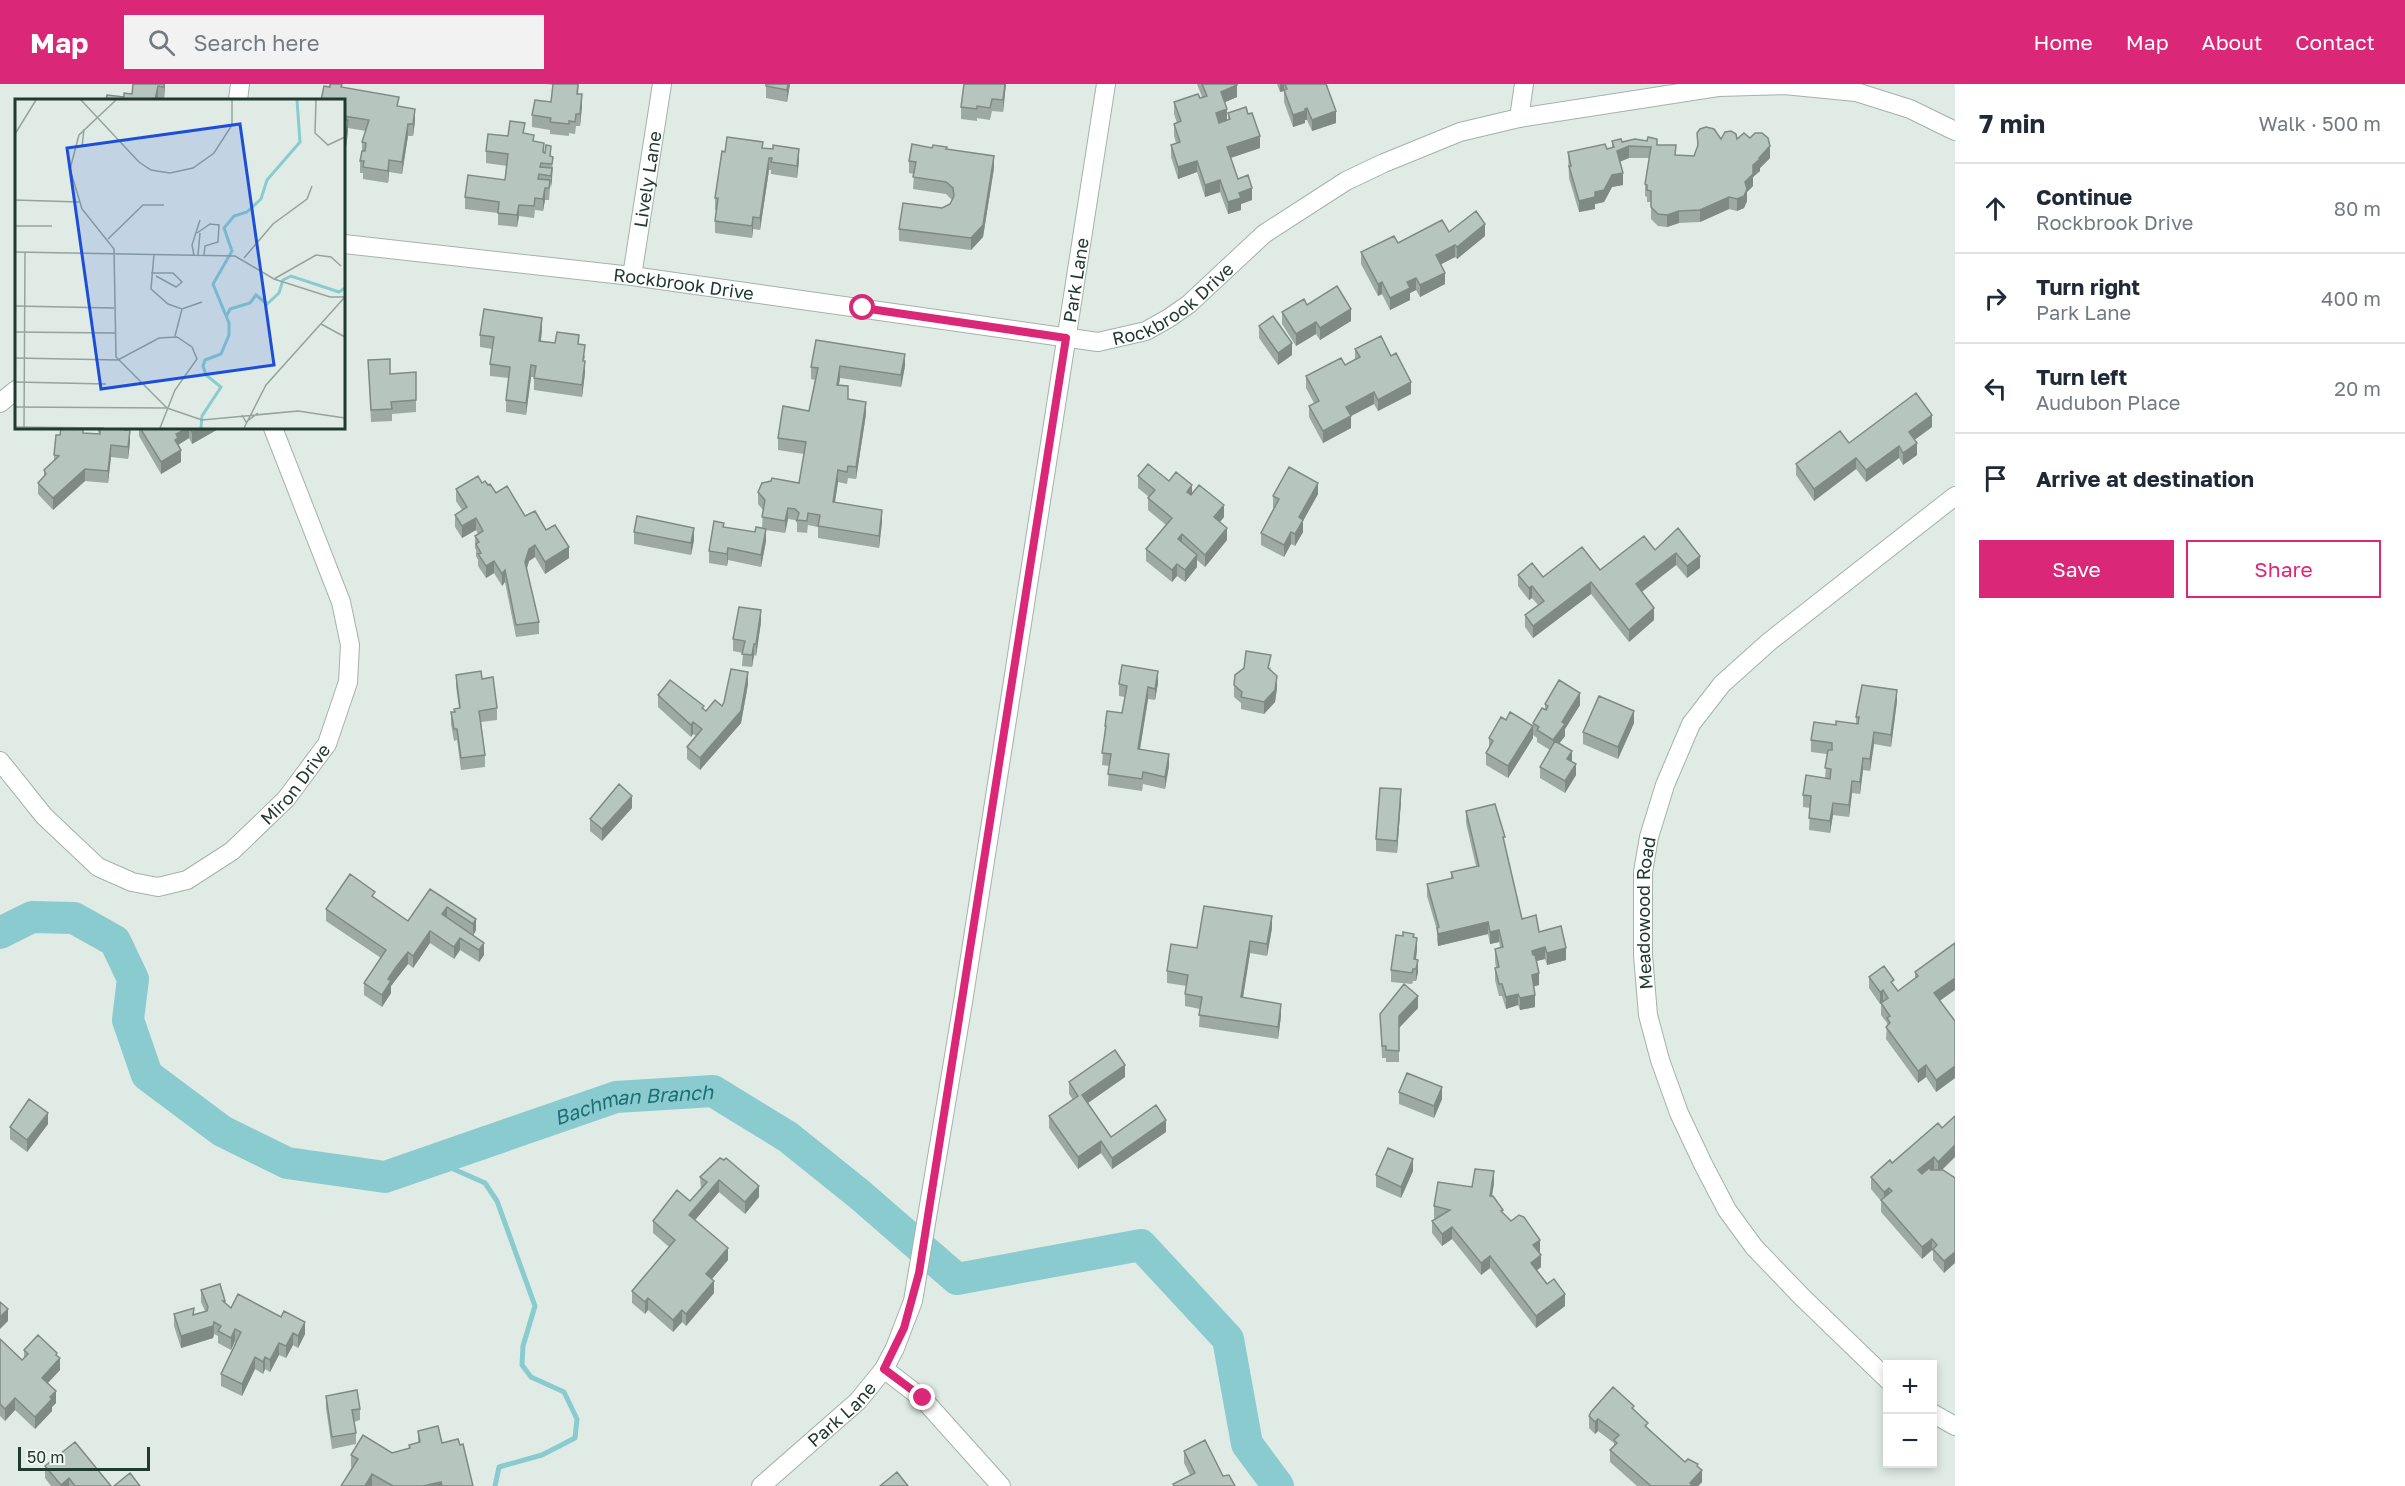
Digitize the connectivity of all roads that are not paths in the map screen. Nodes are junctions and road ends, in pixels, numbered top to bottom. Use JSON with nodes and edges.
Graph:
{"nodes":[{"id":1,"x":240,"y":84,"type":"edge"},
{"id":2,"x":662,"y":84,"type":"edge"},
{"id":3,"x":1106,"y":84,"type":"edge"},
{"id":4,"x":1524,"y":84,"type":"edge"},
{"id":5,"x":238,"y":99,"type":"edge"},
{"id":6,"x":1519,"y":118,"type":"junction"},
{"id":7,"x":1955,"y":131,"type":"edge"},
{"id":8,"x":345,"y":244,"type":"edge"},
{"id":9,"x":632,"y":276,"type":"junction"},
{"id":10,"x":1066,"y":338,"type":"junction"},
{"id":11,"x":15,"y":391,"type":"edge"},
{"id":12,"x":0,"y":403,"type":"edge"},
{"id":13,"x":273,"y":429,"type":"edge"},
{"id":14,"x":1955,"y":496,"type":"edge"},
{"id":15,"x":0,"y":761,"type":"edge"},
{"id":16,"x":884,"y":1369,"type":"junction"},
{"id":17,"x":1883,"y":1376,"type":"edge"},
{"id":18,"x":1934,"y":1414,"type":"edge"},
{"id":19,"x":1955,"y":1426,"type":"edge"},
{"id":20,"x":761,"y":1486,"type":"edge"},
{"id":21,"x":1001,"y":1486,"type":"edge"}],
"edges":[{"from":1,"to":5,"type":"street"},
{"from":2,"to":9,"type":"street","name":"Lively Lane"},
{"from":3,"to":10,"type":"street","name":"Park Lane"},
{"from":4,"to":6,"type":"street"},
{"from":6,"to":7,"type":"street","name":"Rockbrook Drive"},
{"from":6,"to":10,"type":"street","name":"Rockbrook Drive"},
{"from":8,"to":9,"type":"street","name":"Rockbrook Drive"},
{"from":9,"to":10,"type":"street","name":"Rockbrook Drive"},
{"from":10,"to":16,"type":"street","name":"Park Lane"},
{"from":11,"to":12,"type":"street"},
{"from":13,"to":15,"type":"street","name":"Miron Drive"},
{"from":14,"to":17,"type":"street","name":"Meadowood Road"},
{"from":16,"to":20,"type":"street","name":"Park Lane"},
{"from":16,"to":21,"type":"street"},
{"from":18,"to":19,"type":"street"}]}
